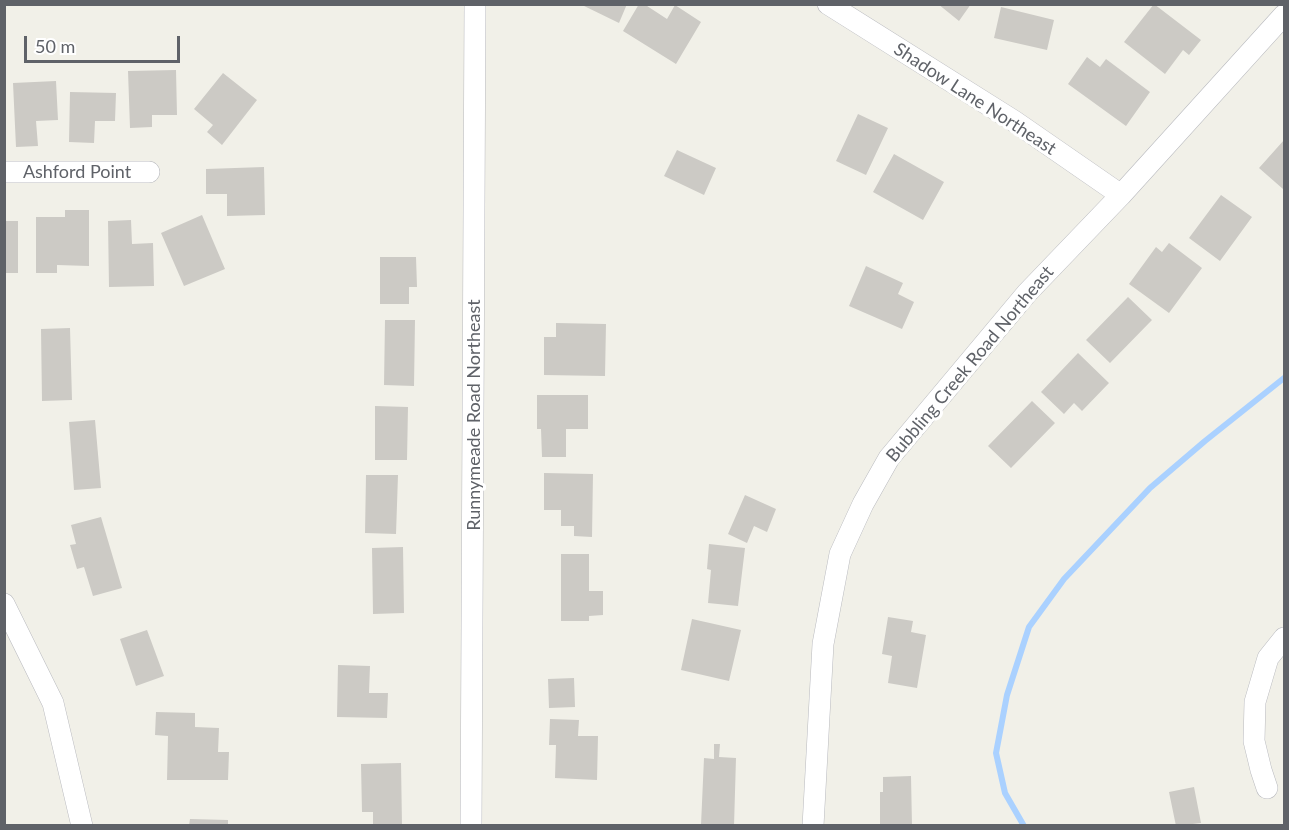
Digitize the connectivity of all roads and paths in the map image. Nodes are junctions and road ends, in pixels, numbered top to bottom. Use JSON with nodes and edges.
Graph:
{"nodes":[{"id":1,"x":475,"y":4,"type":"edge"},
{"id":2,"x":828,"y":4,"type":"edge"},
{"id":3,"x":1284,"y":15,"type":"edge"},
{"id":4,"x":4,"y":172,"type":"edge"},
{"id":5,"x":149,"y":172,"type":"dead end"},
{"id":6,"x":1121,"y":195,"type":"junction"},
{"id":7,"x":4,"y":604,"type":"edge"},
{"id":8,"x":1284,"y":638,"type":"edge"},
{"id":9,"x":1267,"y":788,"type":"dead end"},
{"id":10,"x":82,"y":825,"type":"edge"},
{"id":11,"x":471,"y":825,"type":"edge"},
{"id":12,"x":813,"y":825,"type":"edge"}],
"edges":[{"from":1,"to":11,"type":"street","name":"Runnymeade Road Northeast"},
{"from":2,"to":6,"type":"street","name":"Shadow Lane Northeast"},
{"from":3,"to":6,"type":"street","name":"Bubbling Creek Road Northeast"},
{"from":4,"to":5,"type":"street","name":"Ashford Point"},
{"from":6,"to":12,"type":"street","name":"Bubbling Creek Road Northeast"},
{"from":7,"to":10,"type":"street"},
{"from":8,"to":9,"type":"street"}]}
